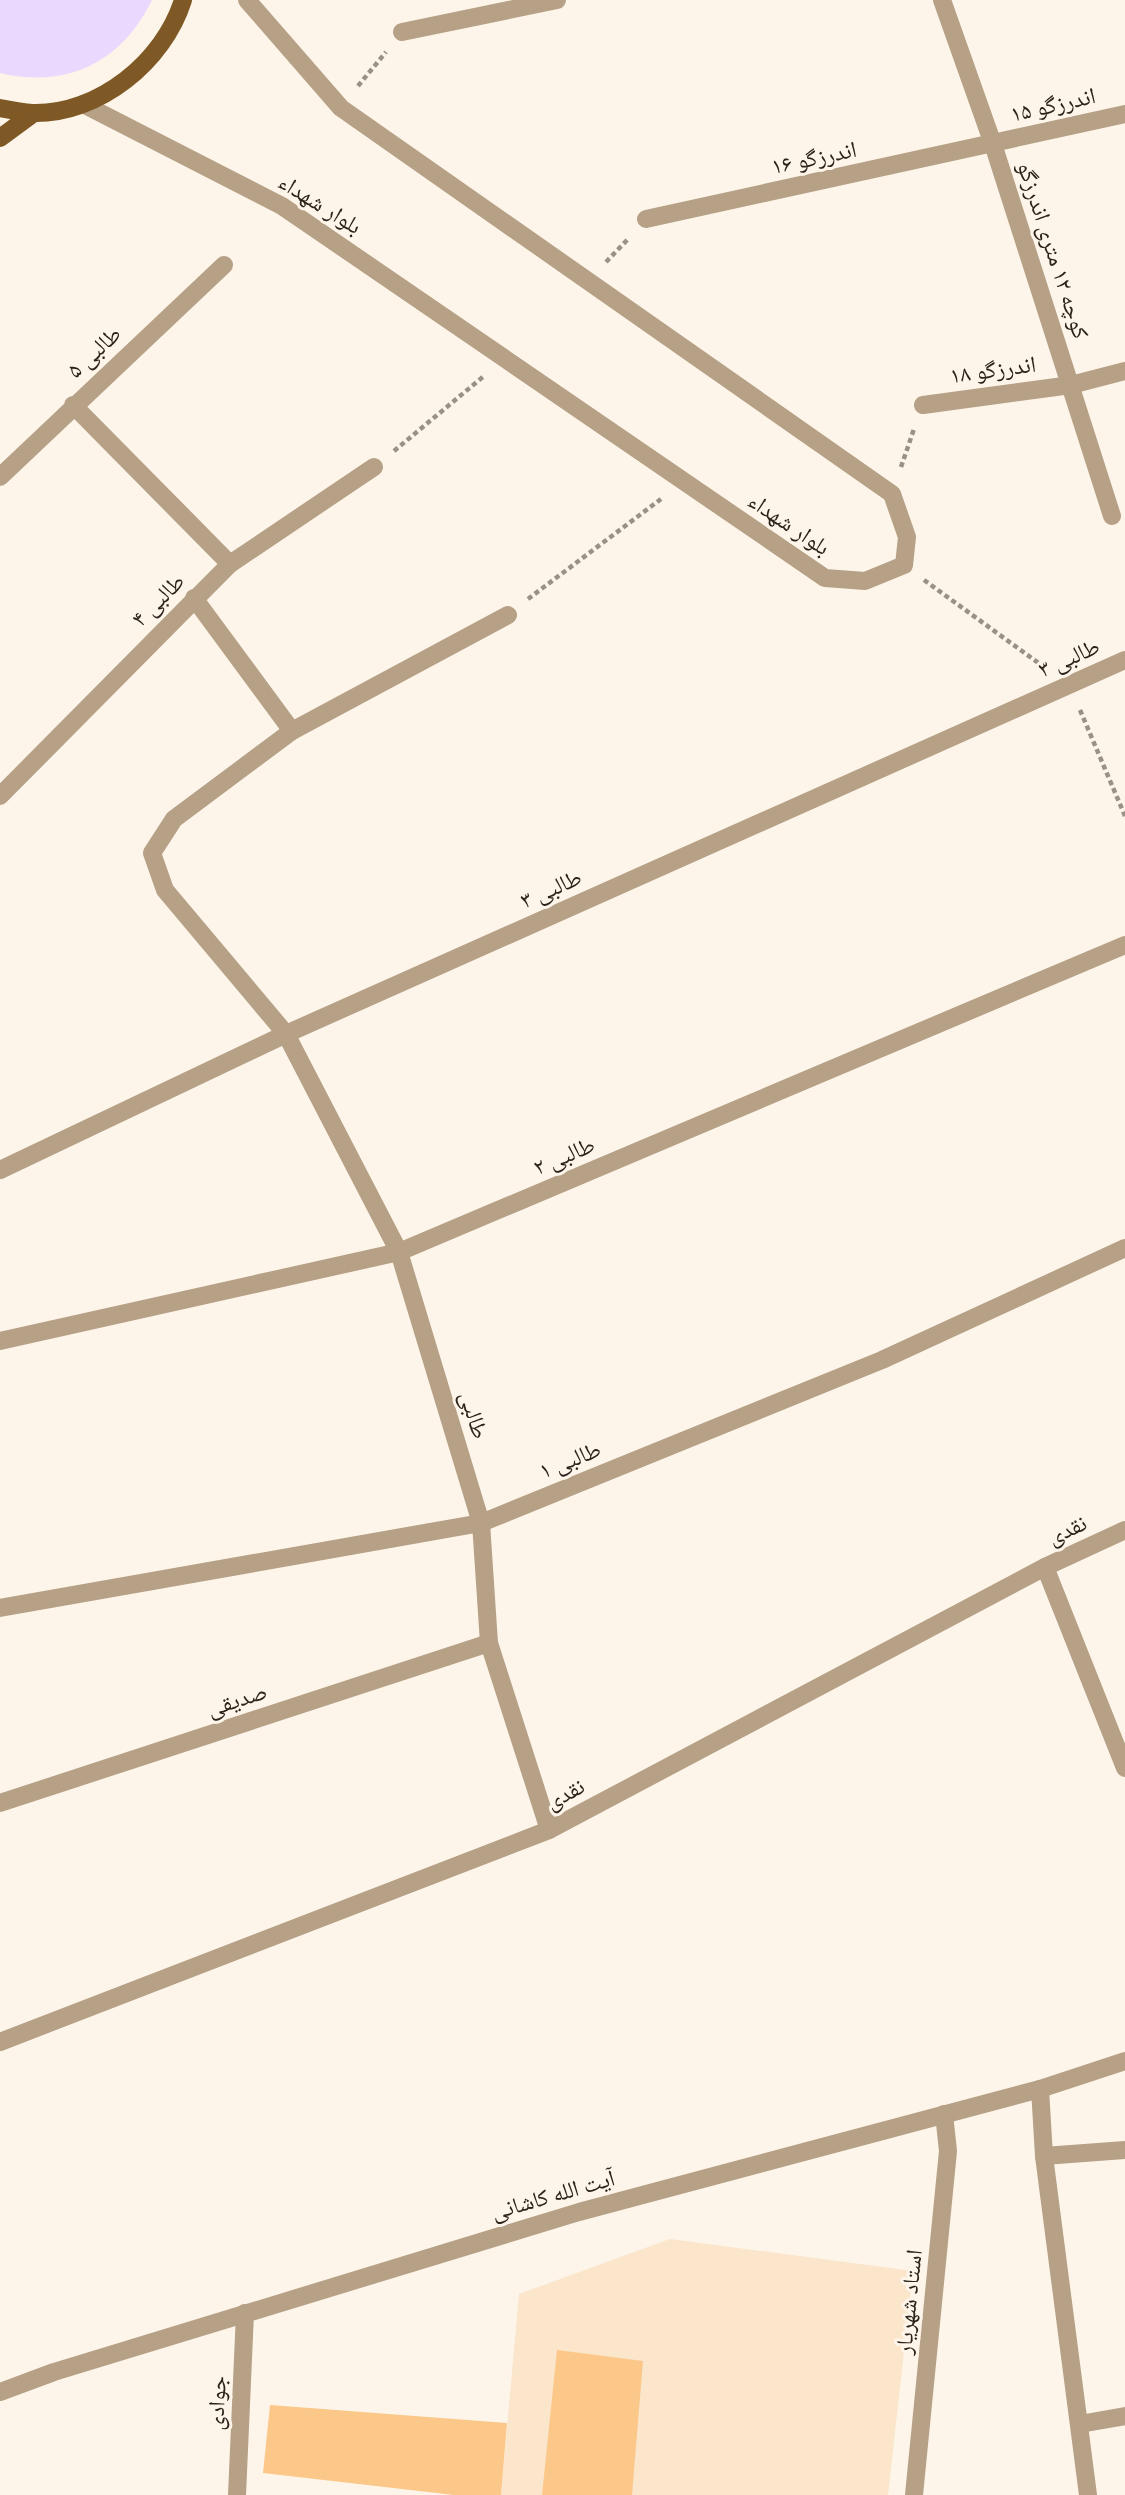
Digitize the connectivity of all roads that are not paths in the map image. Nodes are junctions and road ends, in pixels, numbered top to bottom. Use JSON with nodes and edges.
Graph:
{"nodes":[{"id":1,"x":183,"y":0,"type":"edge"},
{"id":2,"x":247,"y":0,"type":"edge"},
{"id":3,"x":557,"y":0,"type":"edge"},
{"id":4,"x":942,"y":0,"type":"edge"},
{"id":5,"x":402,"y":32,"type":"road end"},
{"id":6,"x":83,"y":104,"type":"junction"},
{"id":7,"x":0,"y":108,"type":"edge"},
{"id":8,"x":34,"y":113,"type":"junction"},
{"id":9,"x":1125,"y":114,"type":"edge"},
{"id":10,"x":0,"y":138,"type":"edge"},
{"id":11,"x":993,"y":144,"type":"junction"},
{"id":12,"x":646,"y":219,"type":"road end"},
{"id":13,"x":224,"y":265,"type":"dead end"},
{"id":14,"x":1125,"y":371,"type":"edge"},
{"id":15,"x":1071,"y":384,"type":"junction"},
{"id":16,"x":922,"y":404,"type":"road end"},
{"id":17,"x":73,"y":405,"type":"junction"},
{"id":18,"x":374,"y":467,"type":"road end"},
{"id":19,"x":0,"y":477,"type":"edge"},
{"id":20,"x":1112,"y":516,"type":"dead end"},
{"id":21,"x":230,"y":564,"type":"junction"},
{"id":22,"x":194,"y":598,"type":"junction"},
{"id":23,"x":508,"y":615,"type":"road end"},
{"id":24,"x":1125,"y":660,"type":"edge"},
{"id":25,"x":292,"y":731,"type":"junction"},
{"id":26,"x":0,"y":796,"type":"edge"},
{"id":27,"x":1125,"y":945,"type":"edge"},
{"id":28,"x":286,"y":1034,"type":"junction"},
{"id":29,"x":0,"y":1170,"type":"edge"},
{"id":30,"x":1125,"y":1248,"type":"edge"},
{"id":31,"x":399,"y":1252,"type":"junction"},
{"id":32,"x":0,"y":1341,"type":"edge"},
{"id":33,"x":481,"y":1523,"type":"junction"},
{"id":34,"x":1125,"y":1530,"type":"edge"},
{"id":35,"x":1045,"y":1567,"type":"junction"},
{"id":36,"x":0,"y":1608,"type":"edge"},
{"id":37,"x":489,"y":1643,"type":"junction"},
{"id":38,"x":1125,"y":1768,"type":"edge"},
{"id":39,"x":0,"y":1803,"type":"edge"},
{"id":40,"x":550,"y":1830,"type":"junction"},
{"id":41,"x":0,"y":2042,"type":"edge"},
{"id":42,"x":1125,"y":2061,"type":"edge"},
{"id":43,"x":1040,"y":2089,"type":"junction"},
{"id":44,"x":944,"y":2114,"type":"junction"},
{"id":45,"x":1125,"y":2150,"type":"edge"},
{"id":46,"x":1044,"y":2156,"type":"junction"},
{"id":47,"x":245,"y":2313,"type":"junction"},
{"id":48,"x":0,"y":2392,"type":"edge"},
{"id":49,"x":1125,"y":2416,"type":"edge"},
{"id":50,"x":1080,"y":2424,"type":"junction"},
{"id":51,"x":237,"y":2495,"type":"edge"},
{"id":52,"x":915,"y":2495,"type":"edge"},
{"id":53,"x":1088,"y":2495,"type":"edge"}],
"edges":[{"from":1,"to":6,"type":"main road"},
{"from":2,"to":6,"type":"street","name":"بلوار شهداء"},
{"from":3,"to":5,"type":"street"},
{"from":4,"to":11,"type":"street","name":"کوچه ۱۲ متری اندرزگو"},
{"from":6,"to":8,"type":"main road"},
{"from":7,"to":8,"type":"main road"},
{"from":8,"to":10,"type":"main road"},
{"from":9,"to":11,"type":"street","name":"اندرزگو ۱۵"},
{"from":11,"to":12,"type":"street","name":"اندرزگو ۱۶"},
{"from":11,"to":15,"type":"street","name":"کوچه ۱۲ متری اندرزگو"},
{"from":13,"to":17,"type":"street","name":"طالبی ۵"},
{"from":14,"to":15,"type":"street","name":"اندرزگو ۱۸"},
{"from":15,"to":16,"type":"street","name":"اندرزگو ۱۸"},
{"from":15,"to":20,"type":"street","name":"کوچه ۱۲ متری اندرزگو"},
{"from":17,"to":19,"type":"street","name":"طالبی ۵"},
{"from":17,"to":21,"type":"street"},
{"from":18,"to":21,"type":"street","name":"طالبی ۴"},
{"from":21,"to":22,"type":"street","name":"طالبی ۴"},
{"from":22,"to":25,"type":"street"},
{"from":22,"to":26,"type":"street","name":"طالبی ۴"},
{"from":23,"to":25,"type":"street"},
{"from":24,"to":28,"type":"street","name":"طالبی ۳"},
{"from":25,"to":28,"type":"street","name":"طالبی"},
{"from":27,"to":31,"type":"street","name":"طالبی ۲"},
{"from":28,"to":29,"type":"street","name":"طالبی ۳"},
{"from":28,"to":31,"type":"street","name":"طالبی"},
{"from":30,"to":33,"type":"street","name":"طالبی ۱"},
{"from":31,"to":32,"type":"street","name":"طالبی ۲"},
{"from":31,"to":33,"type":"street","name":"طالبی"},
{"from":33,"to":36,"type":"street","name":"طالبی ۱"},
{"from":33,"to":37,"type":"street","name":"طالبی"},
{"from":34,"to":35,"type":"street","name":"نقدی"},
{"from":35,"to":38,"type":"street"},
{"from":35,"to":40,"type":"street","name":"نقدی"},
{"from":37,"to":39,"type":"street","name":"صدیقی"},
{"from":37,"to":40,"type":"street","name":"طالبی"},
{"from":40,"to":41,"type":"street","name":"نقدی"},
{"from":42,"to":43,"type":"street","name":"آیت الله کاشانی"},
{"from":43,"to":44,"type":"street","name":"آیت الله کاشانی"},
{"from":43,"to":46,"type":"street"},
{"from":44,"to":47,"type":"street","name":"آیت الله کاشانی"},
{"from":44,"to":52,"type":"street","name":"استاد شهریار"},
{"from":45,"to":46,"type":"street"},
{"from":46,"to":50,"type":"street"},
{"from":47,"to":48,"type":"street","name":"آیت الله کاشانی"},
{"from":47,"to":51,"type":"street","name":"جوادی"},
{"from":49,"to":50,"type":"street"},
{"from":50,"to":53,"type":"street"}]}
